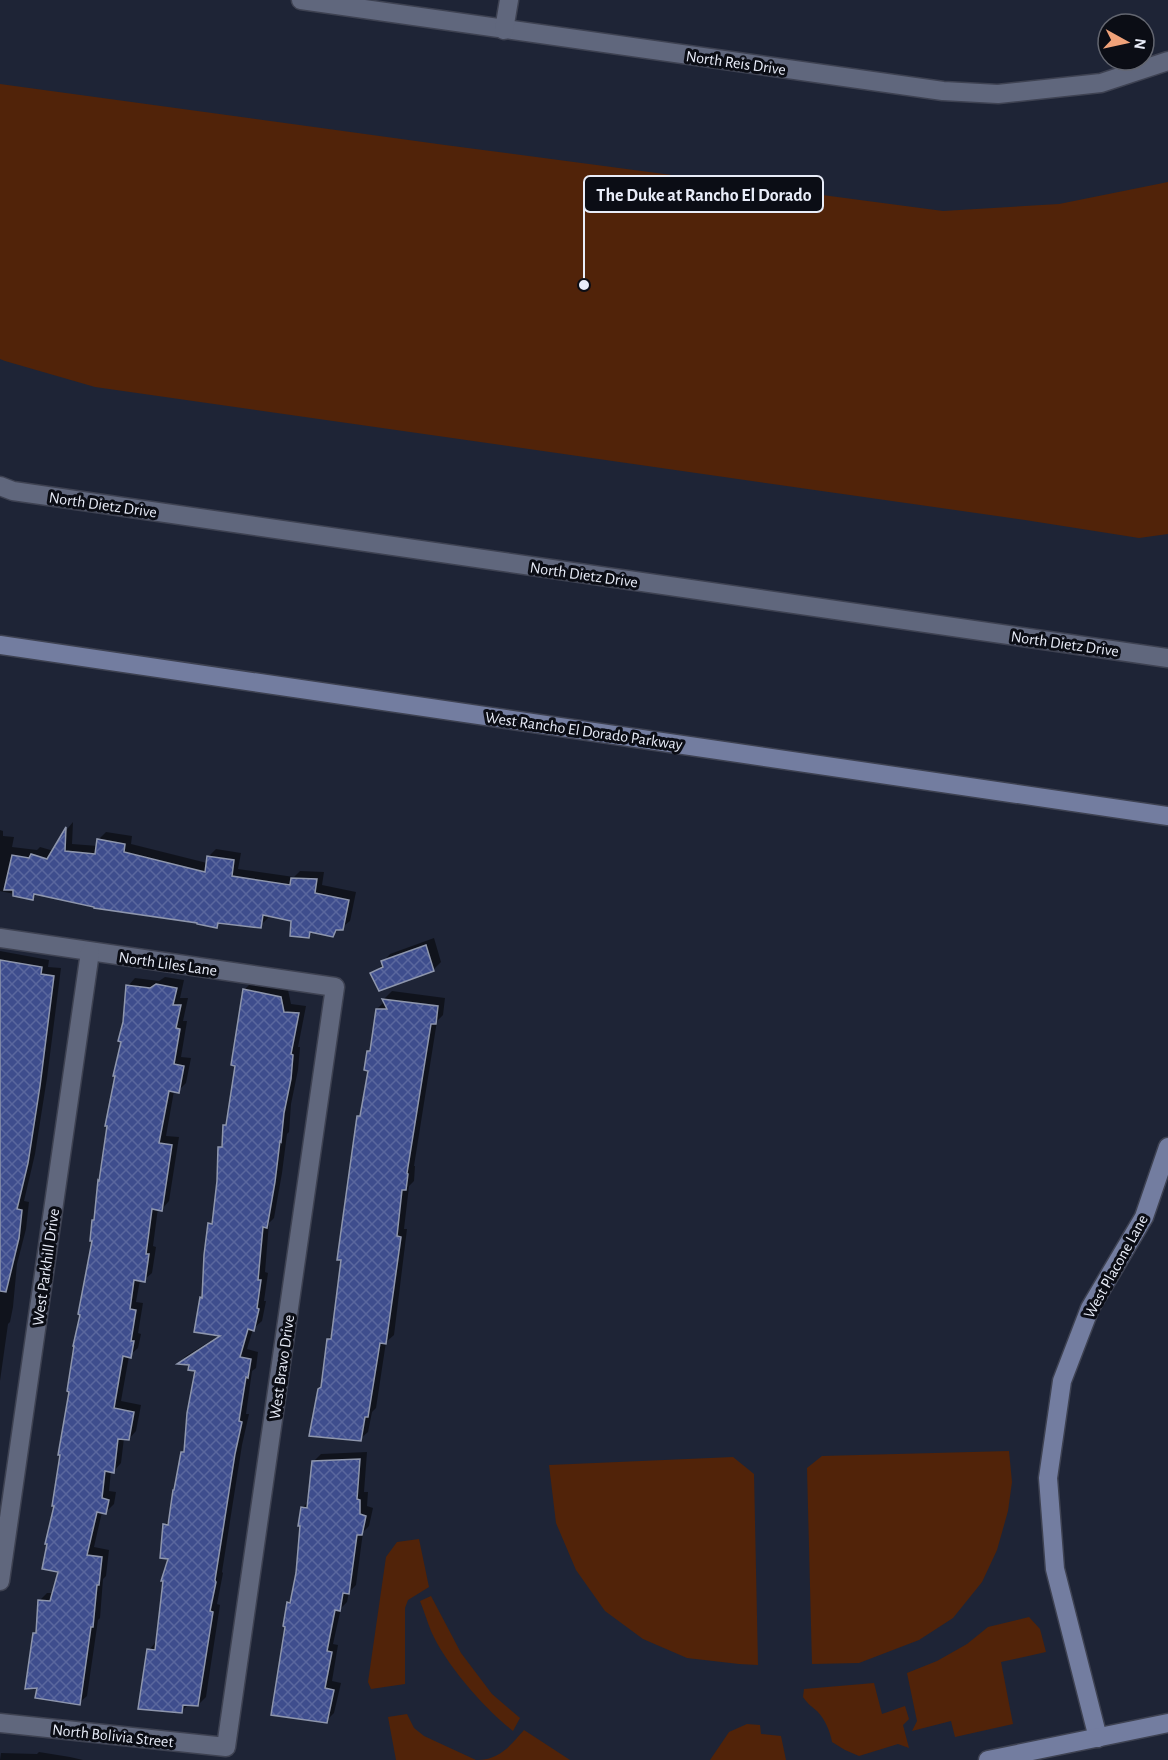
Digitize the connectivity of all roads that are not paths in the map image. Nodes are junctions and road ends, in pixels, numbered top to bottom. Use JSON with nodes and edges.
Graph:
{"nodes":[{"id":1,"x":301,"y":0,"type":"edge"},
{"id":2,"x":508,"y":0,"type":"edge"},
{"id":3,"x":504,"y":30,"type":"junction"},
{"id":4,"x":1168,"y":60,"type":"edge"},
{"id":5,"x":0,"y":486,"type":"edge"},
{"id":6,"x":0,"y":645,"type":"edge"},
{"id":7,"x":1168,"y":658,"type":"edge"},
{"id":8,"x":1168,"y":816,"type":"edge"},
{"id":9,"x":0,"y":938,"type":"edge"},
{"id":10,"x":90,"y":952,"type":"junction"},
{"id":11,"x":335,"y":987,"type":"joint"},
{"id":12,"x":1168,"y":1147,"type":"edge"},
{"id":13,"x":0,"y":1581,"type":"edge"},
{"id":14,"x":0,"y":1723,"type":"edge"},
{"id":15,"x":1168,"y":1724,"type":"edge"},
{"id":16,"x":1098,"y":1738,"type":"junction"},
{"id":17,"x":226,"y":1747,"type":"joint"},
{"id":18,"x":988,"y":1760,"type":"edge"}],
"edges":[{"from":1,"to":3,"type":"street","name":"North Reis Drive"},
{"from":2,"to":3,"type":"street"},
{"from":3,"to":4,"type":"street","name":"North Reis Drive"},
{"from":5,"to":7,"type":"street","name":"North Dietz Drive"},
{"from":6,"to":8,"type":"street","name":"West Rancho El Dorado Parkway"},
{"from":9,"to":10,"type":"street","name":"North Liles Lane"},
{"from":10,"to":11,"type":"street","name":"North Liles Lane"},
{"from":10,"to":13,"type":"street","name":"West Parkhill Drive"},
{"from":11,"to":17,"type":"street","name":"West Bravo Drive"},
{"from":12,"to":16,"type":"street","name":"West Placone Lane"},
{"from":14,"to":17,"type":"street","name":"North Bolivia Street"},
{"from":15,"to":16,"type":"street"},
{"from":16,"to":18,"type":"street"}]}
